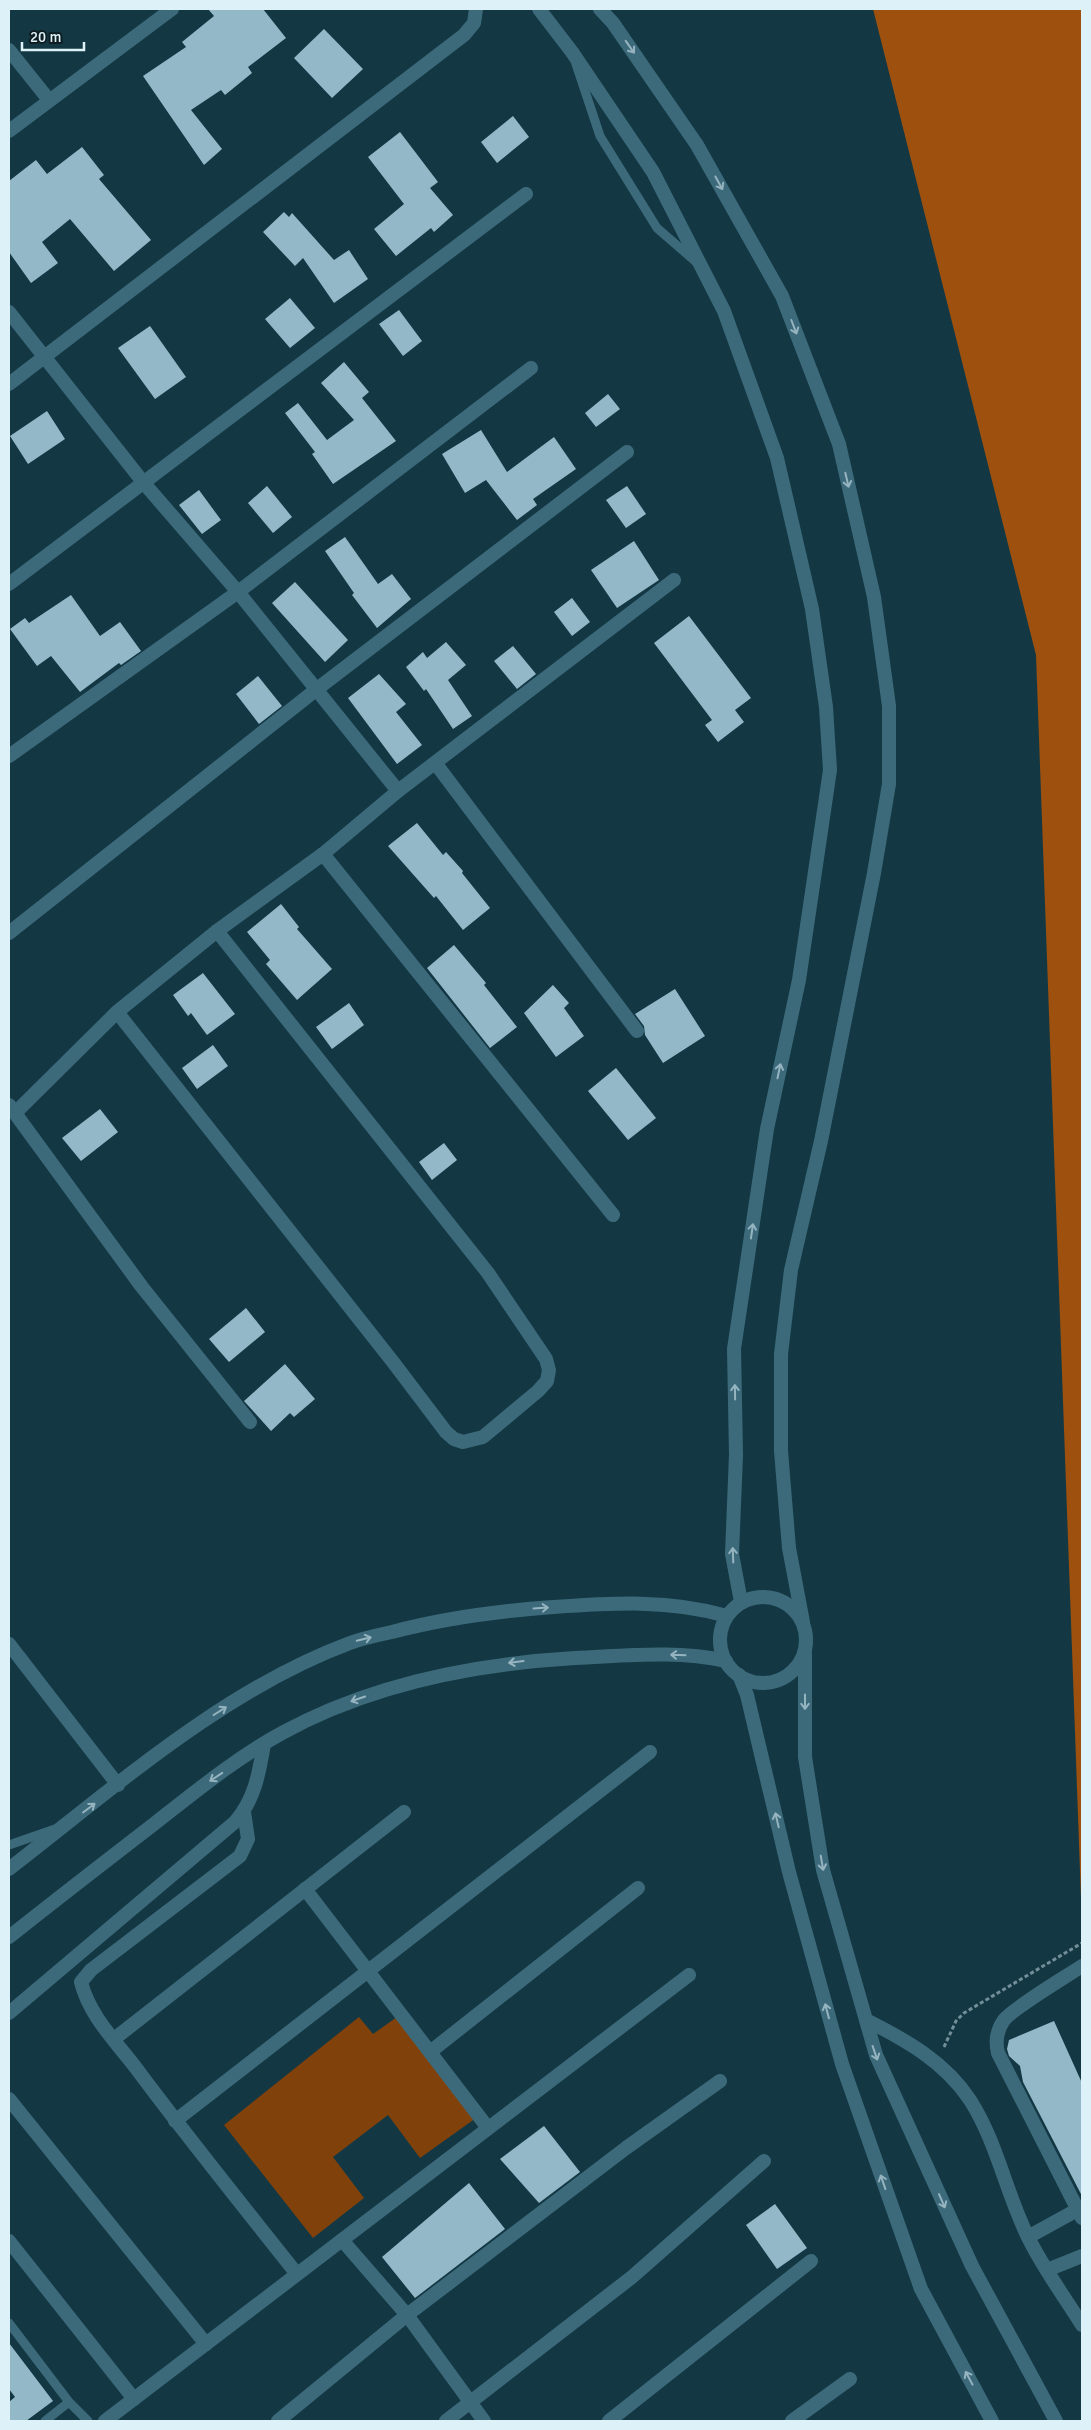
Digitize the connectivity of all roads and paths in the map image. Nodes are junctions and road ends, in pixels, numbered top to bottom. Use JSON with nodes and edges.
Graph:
{"nodes":[{"id":1,"x":172,"y":9,"type":"edge"},
{"id":2,"x":476,"y":9,"type":"edge"},
{"id":3,"x":539,"y":9,"type":"edge"},
{"id":4,"x":600,"y":9,"type":"edge"},
{"id":5,"x":9,"y":50,"type":"edge"},
{"id":6,"x":572,"y":52,"type":"junction"},
{"id":7,"x":49,"y":100,"type":"junction"},
{"id":8,"x":9,"y":131,"type":"edge"},
{"id":9,"x":526,"y":194,"type":"dead end"},
{"id":10,"x":701,"y":266,"type":"junction"},
{"id":11,"x":9,"y":312,"type":"edge"},
{"id":12,"x":44,"y":356,"type":"junction"},
{"id":13,"x":531,"y":368,"type":"dead end"},
{"id":14,"x":9,"y":384,"type":"edge"},
{"id":15,"x":627,"y":452,"type":"dead end"},
{"id":16,"x":143,"y":482,"type":"junction"},
{"id":17,"x":674,"y":580,"type":"dead end"},
{"id":18,"x":9,"y":584,"type":"edge"},
{"id":19,"x":238,"y":592,"type":"junction"},
{"id":20,"x":317,"y":689,"type":"junction"},
{"id":21,"x":9,"y":756,"type":"edge"},
{"id":22,"x":436,"y":764,"type":"junction"},
{"id":23,"x":398,"y":791,"type":"junction"},
{"id":24,"x":323,"y":854,"type":"junction"},
{"id":25,"x":218,"y":931,"type":"junction"},
{"id":26,"x":9,"y":933,"type":"edge"},
{"id":27,"x":117,"y":1012,"type":"junction"},
{"id":28,"x":637,"y":1031,"type":"dead end"},
{"id":29,"x":12,"y":1109,"type":"edge"},
{"id":30,"x":613,"y":1215,"type":"dead end"},
{"id":31,"x":250,"y":1422,"type":"dead end"},
{"id":32,"x":741,"y":1602,"type":"junction"},
{"id":33,"x":728,"y":1616,"type":"junction"},
{"id":34,"x":803,"y":1622,"type":"junction"},
{"id":35,"x":9,"y":1644,"type":"edge"},
{"id":36,"x":805,"y":1653,"type":"junction"},
{"id":37,"x":726,"y":1661,"type":"junction"},
{"id":38,"x":739,"y":1675,"type":"junction"},
{"id":39,"x":264,"y":1744,"type":"junction"},
{"id":40,"x":650,"y":1752,"type":"dead end"},
{"id":41,"x":118,"y":1785,"type":"junction"},
{"id":42,"x":244,"y":1812,"type":"junction"},
{"id":43,"x":404,"y":1812,"type":"dead end"},
{"id":44,"x":65,"y":1826,"type":"junction"},
{"id":45,"x":9,"y":1845,"type":"edge"},
{"id":46,"x":9,"y":1870,"type":"edge"},
{"id":47,"x":638,"y":1888,"type":"dead end"},
{"id":48,"x":305,"y":1889,"type":"junction"},
{"id":49,"x":9,"y":1937,"type":"edge"},
{"id":50,"x":1082,"y":1943,"type":"edge"},
{"id":51,"x":1082,"y":1966,"type":"edge"},
{"id":52,"x":368,"y":1971,"type":"junction"},
{"id":53,"x":690,"y":1975,"type":"dead end"},
{"id":54,"x":9,"y":2013,"type":"edge"},
{"id":55,"x":866,"y":2020,"type":"junction"},
{"id":56,"x":114,"y":2039,"type":"junction"},
{"id":57,"x":430,"y":2052,"type":"junction"},
{"id":58,"x":938,"y":2064,"type":"junction"},
{"id":59,"x":720,"y":2081,"type":"dead end"},
{"id":60,"x":9,"y":2099,"type":"edge"},
{"id":61,"x":175,"y":2121,"type":"junction"},
{"id":62,"x":488,"y":2128,"type":"junction"},
{"id":63,"x":764,"y":2161,"type":"dead end"},
{"id":64,"x":1080,"y":2214,"type":"edge"},
{"id":65,"x":1028,"y":2237,"type":"junction"},
{"id":66,"x":342,"y":2240,"type":"junction"},
{"id":67,"x":9,"y":2241,"type":"edge"},
{"id":68,"x":1082,"y":2256,"type":"edge"},
{"id":69,"x":811,"y":2261,"type":"dead end"},
{"id":70,"x":1047,"y":2270,"type":"junction"},
{"id":71,"x":298,"y":2274,"type":"junction"},
{"id":72,"x":407,"y":2315,"type":"junction"},
{"id":73,"x":9,"y":2323,"type":"edge"},
{"id":74,"x":1082,"y":2325,"type":"edge"},
{"id":75,"x":206,"y":2344,"type":"junction"},
{"id":76,"x":850,"y":2379,"type":"dead end"},
{"id":77,"x":134,"y":2399,"type":"junction"},
{"id":78,"x":69,"y":2402,"type":"junction"},
{"id":79,"x":470,"y":2403,"type":"junction"},
{"id":80,"x":45,"y":2421,"type":"edge"},
{"id":81,"x":88,"y":2421,"type":"edge"},
{"id":82,"x":105,"y":2421,"type":"edge"},
{"id":83,"x":278,"y":2421,"type":"edge"},
{"id":84,"x":446,"y":2421,"type":"edge"},
{"id":85,"x":484,"y":2421,"type":"edge"},
{"id":86,"x":609,"y":2421,"type":"edge"},
{"id":87,"x":792,"y":2421,"type":"edge"},
{"id":88,"x":992,"y":2421,"type":"edge"},
{"id":89,"x":1056,"y":2421,"type":"edge"}],
"edges":[{"from":1,"to":7,"type":"street"},
{"from":2,"to":12,"type":"street"},
{"from":3,"to":6,"type":"street"},
{"from":4,"to":34,"type":"street","one_way":true},
{"from":5,"to":7,"type":"street"},
{"from":6,"to":10,"type":"street"},
{"from":6,"to":10,"type":"lane"},
{"from":7,"to":8,"type":"street"},
{"from":9,"to":16,"type":"street"},
{"from":32,"to":10,"type":"street","one_way":true},
{"from":11,"to":12,"type":"street"},
{"from":12,"to":14,"type":"street"},
{"from":12,"to":16,"type":"street"},
{"from":13,"to":19,"type":"street"},
{"from":15,"to":20,"type":"street"},
{"from":16,"to":18,"type":"street"},
{"from":16,"to":19,"type":"street"},
{"from":17,"to":22,"type":"street"},
{"from":19,"to":20,"type":"street"},
{"from":19,"to":21,"type":"street"},
{"from":20,"to":23,"type":"street"},
{"from":20,"to":26,"type":"street"},
{"from":22,"to":23,"type":"street"},
{"from":22,"to":28,"type":"street"},
{"from":23,"to":24,"type":"street"},
{"from":24,"to":25,"type":"street"},
{"from":24,"to":30,"type":"street"},
{"from":25,"to":27,"type":"street"},
{"from":25,"to":27,"type":"street"},
{"from":27,"to":29,"type":"street"},
{"from":29,"to":31,"type":"street"},
{"from":32,"to":33,"type":"street"},
{"from":32,"to":34,"type":"street"},
{"from":33,"to":37,"type":"street"},
{"from":41,"to":33,"type":"street","one_way":true},
{"from":34,"to":36,"type":"street"},
{"from":35,"to":41,"type":"street"},
{"from":36,"to":38,"type":"street"},
{"from":36,"to":55,"type":"street","one_way":true},
{"from":37,"to":38,"type":"street"},
{"from":37,"to":39,"type":"street","one_way":true},
{"from":88,"to":38,"type":"street","one_way":true},
{"from":39,"to":42,"type":"street"},
{"from":39,"to":49,"type":"street","one_way":true},
{"from":40,"to":52,"type":"street"},
{"from":44,"to":41,"type":"street","one_way":true},
{"from":42,"to":54,"type":"street"},
{"from":42,"to":56,"type":"street"},
{"from":43,"to":48,"type":"street"},
{"from":44,"to":45,"type":"lane"},
{"from":44,"to":46,"type":"street"},
{"from":47,"to":57,"type":"street"},
{"from":48,"to":52,"type":"street"},
{"from":48,"to":56,"type":"street"},
{"from":50,"to":58,"type":"path"},
{"from":51,"to":64,"type":"street"},
{"from":52,"to":57,"type":"street"},
{"from":52,"to":61,"type":"street"},
{"from":53,"to":62,"type":"street"},
{"from":55,"to":58,"type":"street"},
{"from":55,"to":89,"type":"street","one_way":true},
{"from":56,"to":61,"type":"street"},
{"from":57,"to":62,"type":"street"},
{"from":58,"to":65,"type":"street"},
{"from":59,"to":72,"type":"street"},
{"from":60,"to":75,"type":"street"},
{"from":61,"to":71,"type":"street"},
{"from":62,"to":66,"type":"street"},
{"from":63,"to":79,"type":"street"},
{"from":64,"to":65,"type":"street"},
{"from":65,"to":70,"type":"street"},
{"from":66,"to":71,"type":"street"},
{"from":66,"to":72,"type":"street"},
{"from":67,"to":77,"type":"street"},
{"from":68,"to":70,"type":"street"},
{"from":69,"to":86,"type":"street"},
{"from":70,"to":74,"type":"street"},
{"from":71,"to":75,"type":"street"},
{"from":72,"to":79,"type":"street"},
{"from":72,"to":83,"type":"street"},
{"from":73,"to":78,"type":"lane"},
{"from":75,"to":77,"type":"street"},
{"from":76,"to":87,"type":"street"},
{"from":77,"to":82,"type":"street"},
{"from":78,"to":80,"type":"lane"},
{"from":78,"to":81,"type":"lane"},
{"from":79,"to":84,"type":"street"},
{"from":79,"to":85,"type":"street"}]}
